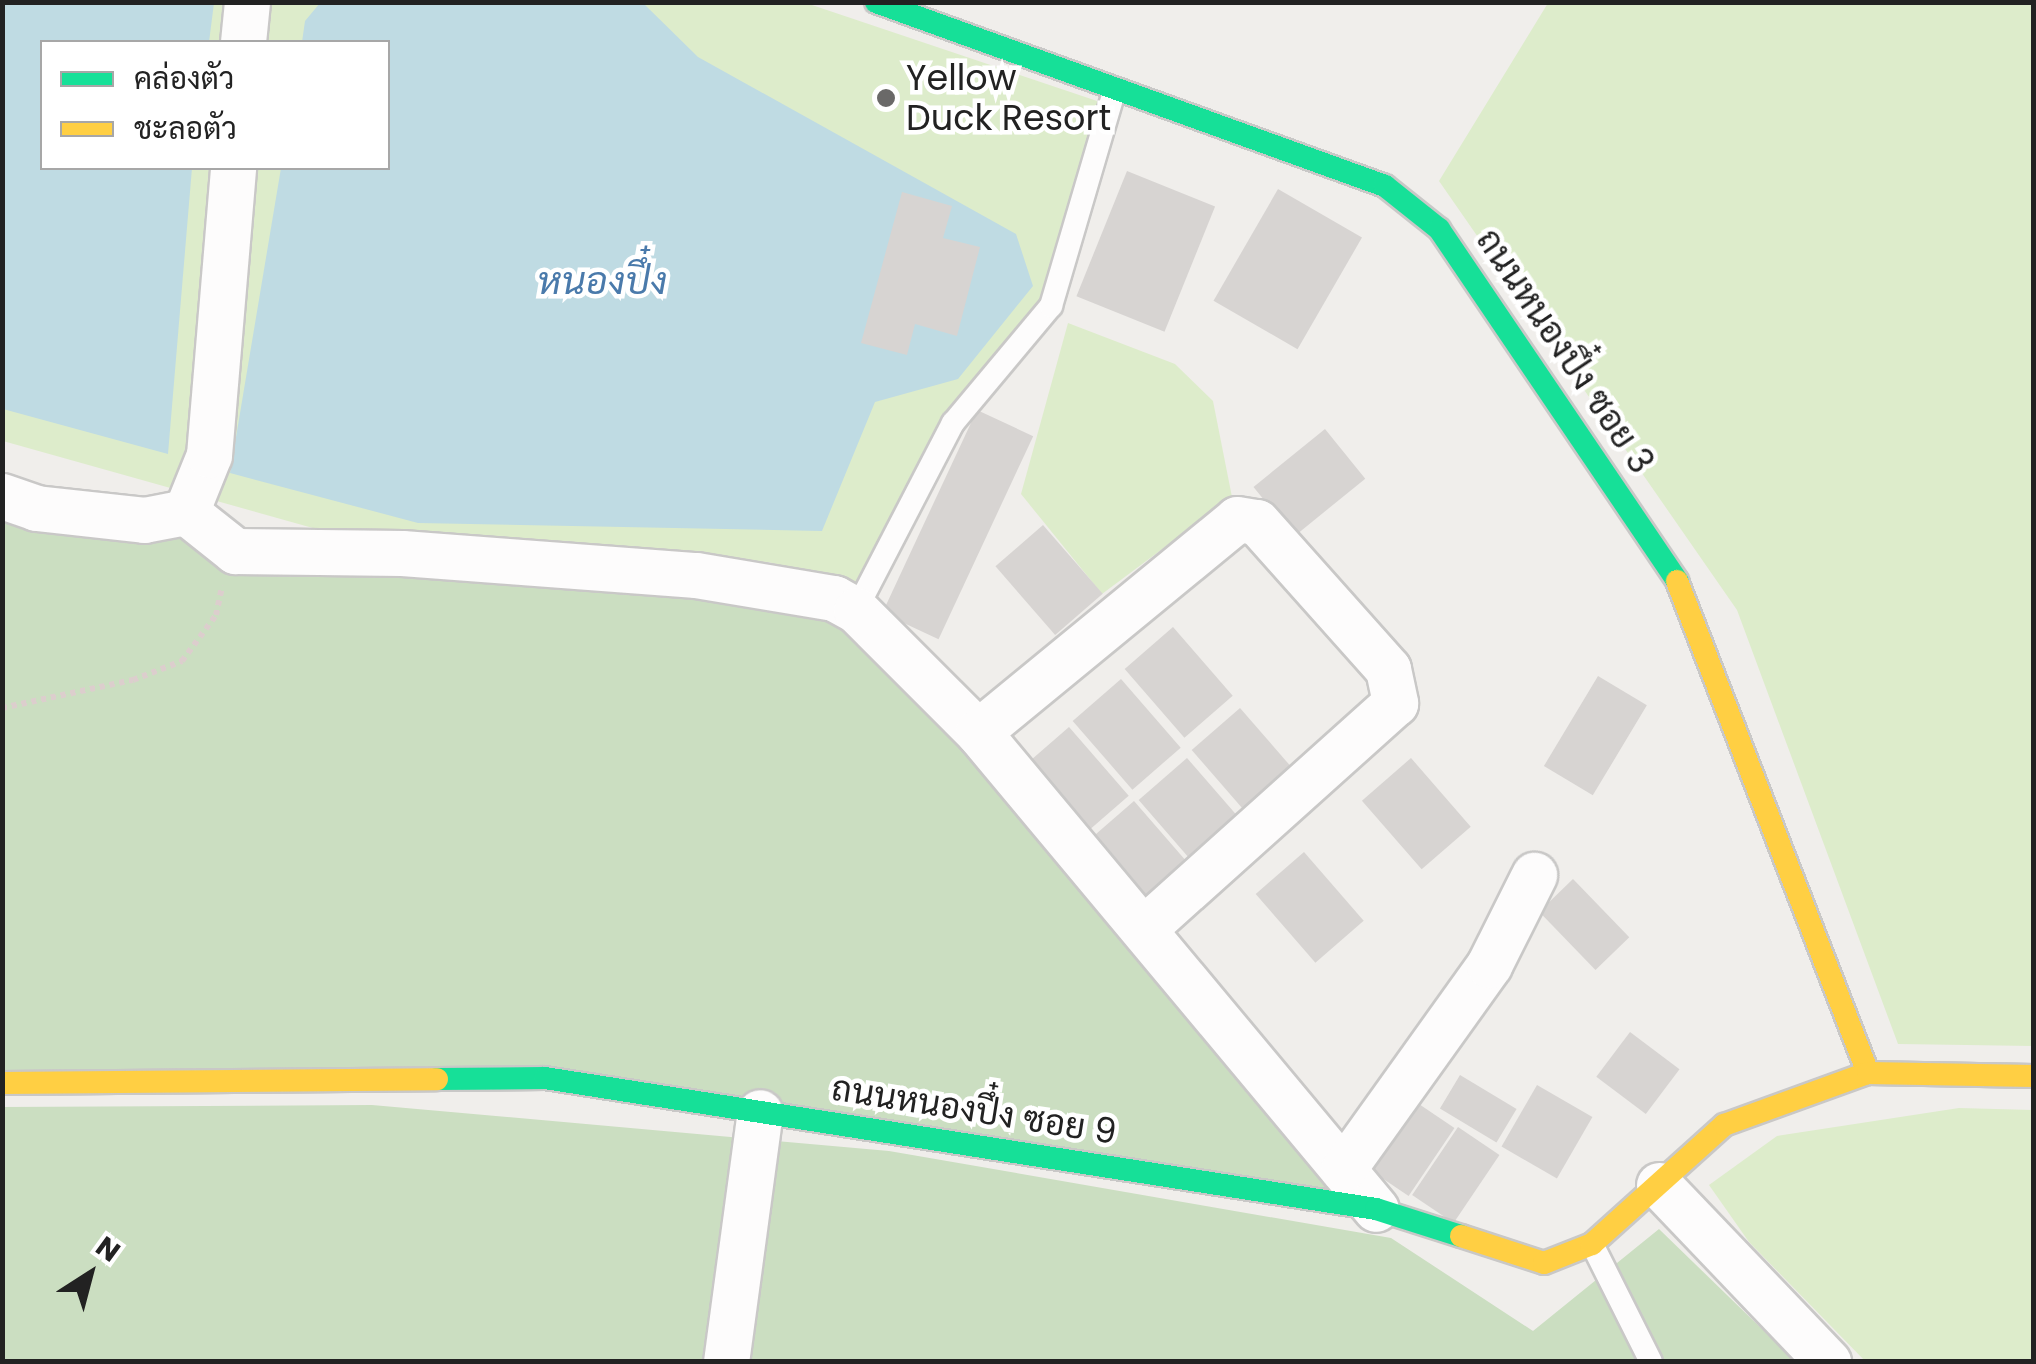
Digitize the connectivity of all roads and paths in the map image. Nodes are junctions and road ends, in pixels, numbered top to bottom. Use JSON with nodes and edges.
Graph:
{"nodes":[{"id":1,"x":246,"y":2,"type":"edge"},
{"id":2,"x":876,"y":2,"type":"edge"},
{"id":3,"x":243,"y":40,"type":"edge"},
{"id":4,"x":1116,"y":86,"type":"junction"},
{"id":5,"x":233,"y":170,"type":"edge"},
{"id":6,"x":2,"y":496,"type":"edge"},
{"id":7,"x":201,"y":524,"type":"junction"},
{"id":8,"x":856,"y":610,"type":"junction"},
{"id":9,"x":2,"y":708,"type":"edge"},
{"id":10,"x":978,"y":732,"type":"junction"},
{"id":11,"x":1534,"y":875,"type":"dead end"},
{"id":12,"x":1145,"y":927,"type":"junction"},
{"id":13,"x":1868,"y":1073,"type":"junction"},
{"id":14,"x":2034,"y":1076,"type":"edge"},
{"id":15,"x":2,"y":1083,"type":"edge"},
{"id":16,"x":760,"y":1112,"type":"junction"},
{"id":17,"x":1343,"y":1168,"type":"junction"},
{"id":18,"x":1659,"y":1184,"type":"junction"},
{"id":19,"x":1376,"y":1209,"type":"junction"},
{"id":20,"x":1592,"y":1244,"type":"junction"},
{"id":21,"x":726,"y":1362,"type":"edge"},
{"id":22,"x":1650,"y":1362,"type":"edge"},
{"id":23,"x":1828,"y":1362,"type":"edge"}],
"edges":[{"from":1,"to":3,"type":"street"},
{"from":2,"to":4,"type":"street","name":"ถนนหนองปึ๋ง ซอย 3"},
{"from":4,"to":8,"type":"lane"},
{"from":4,"to":13,"type":"street","name":"ถนนหนองปึ๋ง ซอย 3"},
{"from":5,"to":7,"type":"street"},
{"from":6,"to":7,"type":"street"},
{"from":7,"to":8,"type":"street"},
{"from":7,"to":9,"type":"path"},
{"from":8,"to":10,"type":"street"},
{"from":10,"to":12,"type":"street"},
{"from":10,"to":12,"type":"street"},
{"from":11,"to":17,"type":"street"},
{"from":12,"to":17,"type":"street"},
{"from":13,"to":14,"type":"street"},
{"from":13,"to":18,"type":"street","name":"ถนนหนองปึ๋ง ซอย 9"},
{"from":15,"to":16,"type":"street","name":"ถนนหนองปึ๋ง ซอย 9"},
{"from":16,"to":19,"type":"street","name":"ถนนหนองปึ๋ง ซอย 9"},
{"from":16,"to":21,"type":"street"},
{"from":17,"to":19,"type":"street"},
{"from":18,"to":20,"type":"street","name":"ถนนหนองปึ๋ง ซอย 9"},
{"from":18,"to":23,"type":"street"},
{"from":19,"to":20,"type":"street","name":"ถนนหนองปึ๋ง ซอย 9"},
{"from":20,"to":22,"type":"lane"}]}
